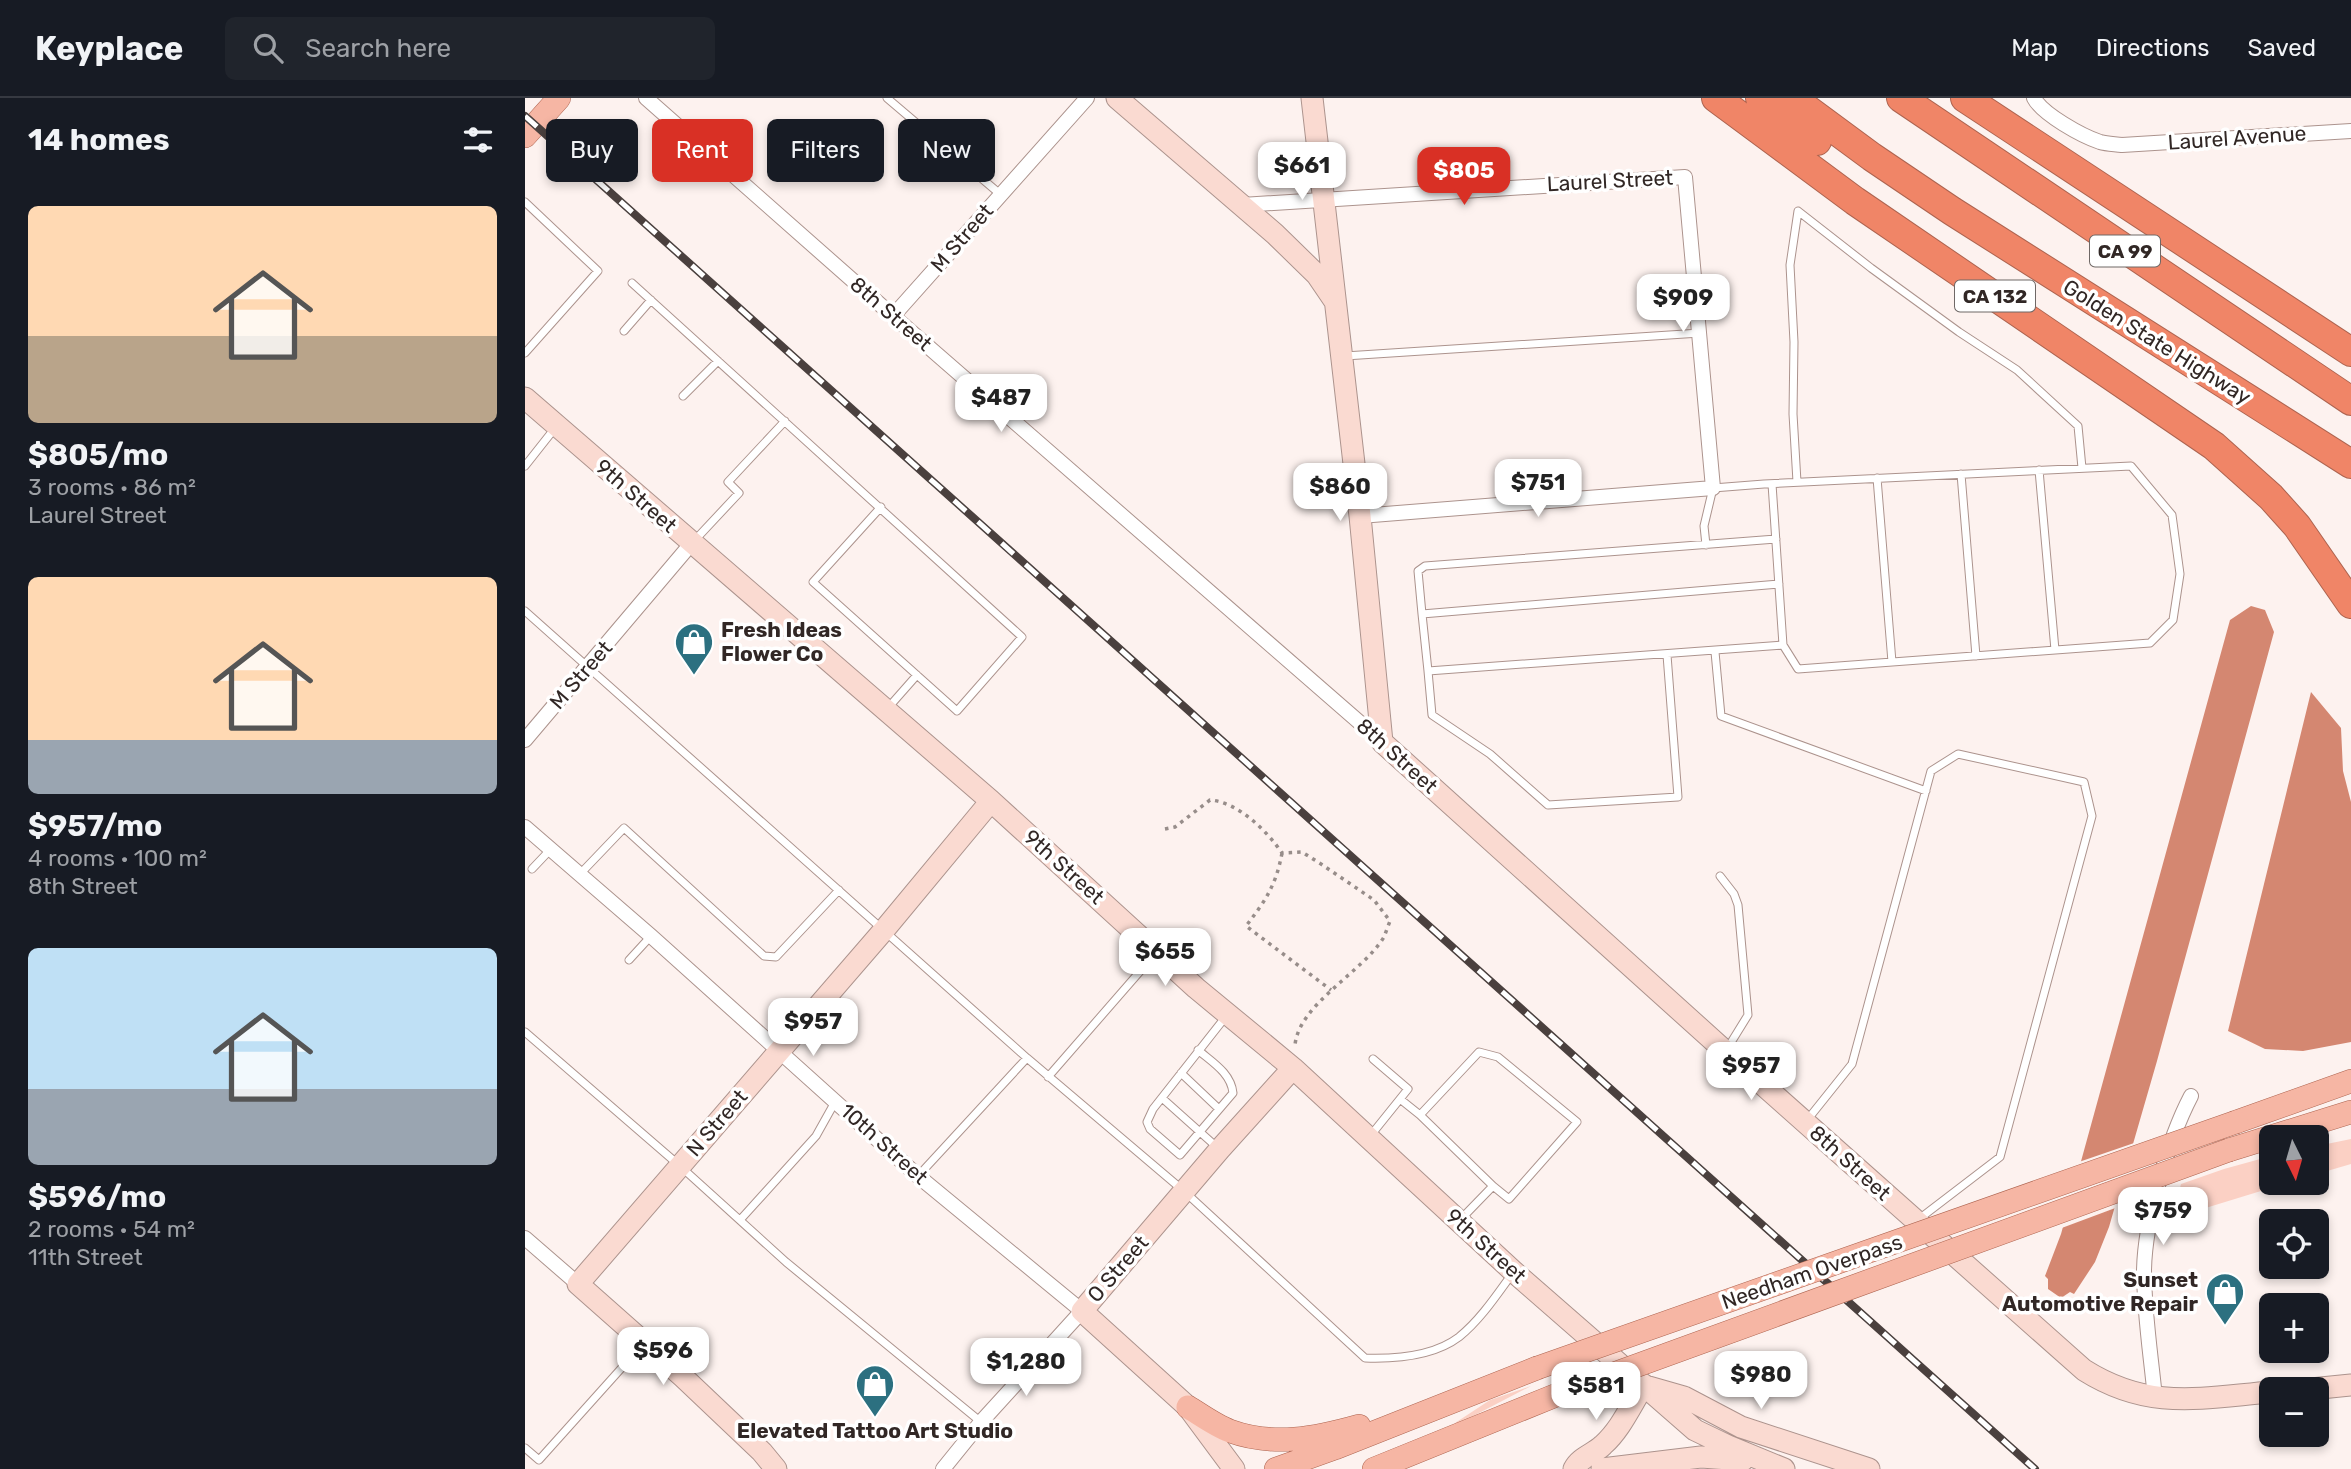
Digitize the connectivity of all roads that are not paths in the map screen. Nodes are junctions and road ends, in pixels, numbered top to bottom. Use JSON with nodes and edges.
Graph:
{"nodes":[{"id":1,"x":559,"y":98,"type":"edge"},
{"id":2,"x":646,"y":98,"type":"edge"},
{"id":3,"x":887,"y":98,"type":"edge"},
{"id":4,"x":1087,"y":98,"type":"edge"},
{"id":5,"x":1117,"y":98,"type":"edge"},
{"id":6,"x":1313,"y":98,"type":"edge"},
{"id":7,"x":1716,"y":98,"type":"edge"},
{"id":8,"x":1760,"y":98,"type":"edge"},
{"id":9,"x":1792,"y":98,"type":"edge"},
{"id":10,"x":1901,"y":98,"type":"edge"},
{"id":11,"x":1965,"y":98,"type":"edge"},
{"id":12,"x":2034,"y":98,"type":"edge"},
{"id":13,"x":2351,"y":131,"type":"edge"},
{"id":14,"x":525,"y":136,"type":"edge"},
{"id":15,"x":1000,"y":194,"type":"junction"},
{"id":16,"x":1322,"y":198,"type":"junction"},
{"id":17,"x":525,"y":202,"type":"edge"},
{"id":18,"x":1242,"y":205,"type":"junction"},
{"id":19,"x":2060,"y":280,"type":"junction"},
{"id":20,"x":632,"y":283,"type":"dead end"},
{"id":21,"x":651,"y":300,"type":"junction"},
{"id":22,"x":1335,"y":301,"type":"junction"},
{"id":23,"x":893,"y":316,"type":"junction"},
{"id":24,"x":624,"y":331,"type":"dead end"},
{"id":25,"x":1701,"y":333,"type":"junction"},
{"id":26,"x":2351,"y":352,"type":"edge"},
{"id":27,"x":525,"y":353,"type":"edge"},
{"id":28,"x":1341,"y":356,"type":"junction"},
{"id":29,"x":718,"y":361,"type":"junction"},
{"id":30,"x":683,"y":396,"type":"dead end"},
{"id":31,"x":525,"y":398,"type":"edge"},
{"id":32,"x":2351,"y":401,"type":"edge"},
{"id":33,"x":785,"y":421,"type":"junction"},
{"id":34,"x":557,"y":426,"type":"junction"},
{"id":35,"x":2351,"y":464,"type":"edge"},
{"id":36,"x":525,"y":466,"type":"edge"},
{"id":37,"x":2082,"y":468,"type":"junction"},
{"id":38,"x":2039,"y":470,"type":"junction"},
{"id":39,"x":1961,"y":474,"type":"junction"},
{"id":40,"x":1877,"y":478,"type":"junction"},
{"id":41,"x":1797,"y":482,"type":"junction"},
{"id":42,"x":1772,"y":484,"type":"junction"},
{"id":43,"x":1713,"y":488,"type":"junction"},
{"id":44,"x":881,"y":507,"type":"junction"},
{"id":45,"x":1360,"y":516,"type":"junction"},
{"id":46,"x":1776,"y":539,"type":"junction"},
{"id":47,"x":691,"y":544,"type":"junction"},
{"id":48,"x":1706,"y":545,"type":"junction"},
{"id":49,"x":1779,"y":584,"type":"junction"},
{"id":50,"x":2351,"y":604,"type":"edge"},
{"id":51,"x":525,"y":611,"type":"edge"},
{"id":52,"x":1422,"y":614,"type":"junction"},
{"id":53,"x":1783,"y":645,"type":"junction"},
{"id":54,"x":2055,"y":650,"type":"junction"},
{"id":55,"x":1715,"y":652,"type":"junction"},
{"id":56,"x":1667,"y":655,"type":"junction"},
{"id":57,"x":1976,"y":656,"type":"junction"},
{"id":58,"x":1892,"y":662,"type":"junction"},
{"id":59,"x":589,"y":667,"type":"junction"},
{"id":60,"x":1428,"y":671,"type":"junction"},
{"id":61,"x":917,"y":675,"type":"junction"},
{"id":62,"x":886,"y":711,"type":"junction"},
{"id":63,"x":525,"y":740,"type":"edge"},
{"id":64,"x":1382,"y":741,"type":"junction"},
{"id":65,"x":1926,"y":791,"type":"junction"},
{"id":66,"x":991,"y":801,"type":"junction"},
{"id":67,"x":525,"y":827,"type":"edge"},
{"id":68,"x":550,"y":850,"type":"junction"},
{"id":69,"x":532,"y":869,"type":"dead end"},
{"id":70,"x":580,"y":874,"type":"junction"},
{"id":71,"x":1720,"y":876,"type":"dead end"},
{"id":72,"x":839,"y":890,"type":"junction"},
{"id":73,"x":884,"y":930,"type":"junction"},
{"id":74,"x":651,"y":936,"type":"junction"},
{"id":75,"x":1157,"y":952,"type":"junction"},
{"id":76,"x":629,"y":960,"type":"dead end"},
{"id":77,"x":1228,"y":1015,"type":"junction"},
{"id":78,"x":525,"y":1032,"type":"edge"},
{"id":79,"x":780,"y":1051,"type":"junction"},
{"id":80,"x":1198,"y":1051,"type":"junction"},
{"id":81,"x":1726,"y":1052,"type":"junction"},
{"id":82,"x":1027,"y":1058,"type":"junction"},
{"id":83,"x":1373,"y":1059,"type":"dead end"},
{"id":84,"x":1293,"y":1068,"type":"junction"},
{"id":85,"x":1181,"y":1073,"type":"junction"},
{"id":86,"x":1048,"y":1077,"type":"junction"},
{"id":87,"x":2351,"y":1081,"type":"edge"},
{"id":88,"x":2191,"y":1096,"type":"dead end"},
{"id":89,"x":1162,"y":1098,"type":"junction"},
{"id":90,"x":1399,"y":1099,"type":"junction"},
{"id":91,"x":836,"y":1101,"type":"junction"},
{"id":92,"x":1219,"y":1109,"type":"junction"},
{"id":93,"x":2351,"y":1112,"type":"edge"},
{"id":94,"x":1420,"y":1115,"type":"junction"},
{"id":95,"x":2317,"y":1122,"type":"junction"},
{"id":96,"x":1805,"y":1123,"type":"junction"},
{"id":97,"x":2351,"y":1127,"type":"edge"},
{"id":98,"x":1200,"y":1132,"type":"junction"},
{"id":99,"x":1369,"y":1139,"type":"junction"},
{"id":100,"x":1220,"y":1149,"type":"junction"},
{"id":101,"x":680,"y":1166,"type":"junction"},
{"id":102,"x":918,"y":1176,"type":"junction"},
{"id":103,"x":1493,"y":1186,"type":"junction"},
{"id":104,"x":1185,"y":1192,"type":"junction"},
{"id":105,"x":740,"y":1220,"type":"junction"},
{"id":106,"x":1916,"y":1221,"type":"junction"},
{"id":107,"x":1459,"y":1222,"type":"junction"},
{"id":108,"x":525,"y":1238,"type":"edge"},
{"id":109,"x":1514,"y":1272,"type":"junction"},
{"id":110,"x":578,"y":1284,"type":"junction"},
{"id":111,"x":1082,"y":1311,"type":"junction"},
{"id":112,"x":644,"y":1343,"type":"junction"},
{"id":113,"x":1644,"y":1385,"type":"junction"},
{"id":114,"x":2351,"y":1385,"type":"edge"},
{"id":115,"x":2329,"y":1387,"type":"edge"},
{"id":116,"x":2259,"y":1393,"type":"edge"},
{"id":117,"x":2155,"y":1398,"type":"junction"},
{"id":118,"x":1454,"y":1401,"type":"junction"},
{"id":119,"x":1188,"y":1407,"type":"junction"},
{"id":120,"x":981,"y":1422,"type":"junction"},
{"id":121,"x":525,"y":1448,"type":"edge"},
{"id":122,"x":1775,"y":1466,"type":"edge"},
{"id":123,"x":776,"y":1469,"type":"edge"},
{"id":124,"x":943,"y":1469,"type":"edge"},
{"id":125,"x":1234,"y":1469,"type":"edge"},
{"id":126,"x":1276,"y":1469,"type":"edge"},
{"id":127,"x":1374,"y":1469,"type":"edge"},
{"id":128,"x":1574,"y":1469,"type":"edge"},
{"id":129,"x":1602,"y":1469,"type":"edge"},
{"id":130,"x":1869,"y":1469,"type":"edge"}],
"edges":[{"from":1,"to":14,"type":"main road"},
{"from":2,"to":23,"type":"street","name":"8th Street"},
{"from":3,"to":15,"type":"lane"},
{"from":4,"to":15,"type":"street","name":"M Street"},
{"from":5,"to":18,"type":"street"},
{"from":6,"to":16,"type":"street"},
{"from":7,"to":50,"type":"highway","number":"CA 132"},
{"from":8,"to":19,"type":"highway"},
{"from":9,"to":19,"type":"highway","name":"Golden State Highway","number":"CA 99"},
{"from":10,"to":32,"type":"highway","number":"CA 99"},
{"from":11,"to":26,"type":"highway"},
{"from":12,"to":13,"type":"street","name":"Laurel Avenue"},
{"from":15,"to":23,"type":"street","name":"M Street"},
{"from":16,"to":18,"type":"street","name":"Laurel Street"},
{"from":16,"to":22,"type":"street"},
{"from":16,"to":25,"type":"street","name":"Laurel Street"},
{"from":17,"to":27,"type":"lane"},
{"from":18,"to":22,"type":"street"},
{"from":19,"to":35,"type":"highway","name":"Golden State Highway","number":"CA 99"},
{"from":20,"to":21,"type":"lane"},
{"from":21,"to":24,"type":"lane"},
{"from":21,"to":29,"type":"lane"},
{"from":22,"to":28,"type":"street"},
{"from":23,"to":64,"type":"street","name":"8th Street"},
{"from":25,"to":28,"type":"lane"},
{"from":25,"to":43,"type":"street"},
{"from":28,"to":45,"type":"street"},
{"from":29,"to":30,"type":"lane"},
{"from":29,"to":33,"type":"lane"},
{"from":31,"to":34,"type":"street","name":"9th Street"},
{"from":33,"to":44,"type":"lane"},
{"from":33,"to":47,"type":"lane"},
{"from":34,"to":36,"type":"lane"},
{"from":34,"to":47,"type":"street","name":"9th Street"},
{"from":37,"to":38,"type":"lane"},
{"from":37,"to":41,"type":"lane"},
{"from":37,"to":54,"type":"lane"},
{"from":38,"to":39,"type":"lane"},
{"from":38,"to":54,"type":"lane"},
{"from":39,"to":40,"type":"lane"},
{"from":39,"to":57,"type":"lane"},
{"from":40,"to":41,"type":"lane"},
{"from":40,"to":58,"type":"lane"},
{"from":41,"to":42,"type":"lane"},
{"from":42,"to":43,"type":"lane"},
{"from":42,"to":46,"type":"lane"},
{"from":43,"to":45,"type":"street"},
{"from":43,"to":48,"type":"lane"},
{"from":44,"to":61,"type":"lane"},
{"from":44,"to":61,"type":"lane"},
{"from":45,"to":64,"type":"street"},
{"from":46,"to":48,"type":"lane"},
{"from":46,"to":49,"type":"lane"},
{"from":47,"to":59,"type":"street","name":"M Street"},
{"from":47,"to":62,"type":"street","name":"9th Street"},
{"from":48,"to":52,"type":"lane"},
{"from":49,"to":52,"type":"lane"},
{"from":49,"to":53,"type":"lane"},
{"from":51,"to":59,"type":"lane"},
{"from":52,"to":60,"type":"lane"},
{"from":53,"to":55,"type":"lane"},
{"from":53,"to":58,"type":"lane"},
{"from":54,"to":57,"type":"lane"},
{"from":55,"to":56,"type":"lane"},
{"from":55,"to":65,"type":"lane"},
{"from":56,"to":60,"type":"lane"},
{"from":56,"to":60,"type":"lane"},
{"from":57,"to":58,"type":"lane"},
{"from":59,"to":63,"type":"street","name":"M Street"},
{"from":59,"to":72,"type":"lane"},
{"from":61,"to":62,"type":"lane"},
{"from":62,"to":66,"type":"street","name":"9th Street"},
{"from":64,"to":81,"type":"street","name":"8th Street"},
{"from":65,"to":96,"type":"lane"},
{"from":65,"to":106,"type":"lane"},
{"from":66,"to":73,"type":"street","name":"N Street"},
{"from":66,"to":75,"type":"street","name":"9th Street"},
{"from":67,"to":68,"type":"street","name":"10th Street"},
{"from":68,"to":69,"type":"lane"},
{"from":68,"to":70,"type":"street","name":"10th Street"},
{"from":70,"to":72,"type":"lane"},
{"from":70,"to":74,"type":"street","name":"10th Street"},
{"from":71,"to":81,"type":"lane"},
{"from":72,"to":73,"type":"lane"},
{"from":73,"to":79,"type":"street","name":"N Street"},
{"from":73,"to":82,"type":"lane"},
{"from":74,"to":76,"type":"lane"},
{"from":74,"to":79,"type":"street","name":"10th Street"},
{"from":75,"to":77,"type":"street","name":"9th Street"},
{"from":75,"to":86,"type":"lane"},
{"from":77,"to":80,"type":"lane"},
{"from":77,"to":84,"type":"street","name":"9th Street"},
{"from":78,"to":101,"type":"lane"},
{"from":79,"to":91,"type":"street","name":"10th Street"},
{"from":79,"to":101,"type":"street","name":"N Street"},
{"from":80,"to":85,"type":"lane"},
{"from":80,"to":92,"type":"lane"},
{"from":81,"to":96,"type":"street","name":"8th Street"},
{"from":82,"to":86,"type":"lane"},
{"from":82,"to":102,"type":"lane"},
{"from":83,"to":90,"type":"lane"},
{"from":84,"to":99,"type":"street","name":"9th Street"},
{"from":84,"to":100,"type":"street","name":"O Street"},
{"from":85,"to":89,"type":"lane"},
{"from":85,"to":92,"type":"lane"},
{"from":86,"to":104,"type":"lane"},
{"from":87,"to":118,"type":"main road","name":"Needham Overpass","bridge":true},
{"from":88,"to":117,"type":"street"},
{"from":89,"to":98,"type":"lane"},
{"from":89,"to":98,"type":"lane"},
{"from":90,"to":94,"type":"lane"},
{"from":90,"to":99,"type":"lane"},
{"from":91,"to":102,"type":"street","name":"10th Street"},
{"from":91,"to":105,"type":"lane"},
{"from":92,"to":98,"type":"lane"},
{"from":93,"to":95,"type":"main road","name":"Needham Overpass"},
{"from":94,"to":103,"type":"lane"},
{"from":94,"to":103,"type":"lane"},
{"from":95,"to":97,"type":"main road"},
{"from":95,"to":127,"type":"main road","name":"Needham Overpass","bridge":true},
{"from":96,"to":106,"type":"street","name":"8th Street"},
{"from":98,"to":100,"type":"lane"},
{"from":99,"to":107,"type":"street","name":"9th Street"},
{"from":100,"to":104,"type":"street","name":"O Street"},
{"from":101,"to":105,"type":"lane"},
{"from":101,"to":110,"type":"street","name":"N Street"},
{"from":102,"to":111,"type":"street","name":"10th Street"},
{"from":103,"to":107,"type":"lane"},
{"from":104,"to":109,"type":"lane"},
{"from":104,"to":111,"type":"street","name":"O Street"},
{"from":105,"to":120,"type":"lane"},
{"from":106,"to":117,"type":"street","name":"8th Street"},
{"from":107,"to":109,"type":"street","name":"9th Street"},
{"from":108,"to":110,"type":"street"},
{"from":109,"to":113,"type":"street","name":"9th Street"},
{"from":110,"to":112,"type":"street"},
{"from":111,"to":119,"type":"street","name":"10th Street"},
{"from":111,"to":120,"type":"street","name":"O Street"},
{"from":112,"to":121,"type":"lane"},
{"from":112,"to":123,"type":"street"},
{"from":113,"to":122,"type":"street","name":"9th Street"},
{"from":113,"to":128,"type":"street"},
{"from":113,"to":130,"type":"street"},
{"from":114,"to":115,"type":"street"},
{"from":116,"to":117,"type":"street","name":"8th Street"},
{"from":118,"to":119,"type":"main road"},
{"from":118,"to":126,"type":"main road","name":"Needham Overpass"},
{"from":119,"to":125,"type":"street","name":"10th Street"},
{"from":120,"to":124,"type":"street","name":"O Street"},
{"from":122,"to":129,"type":"street"}]}
